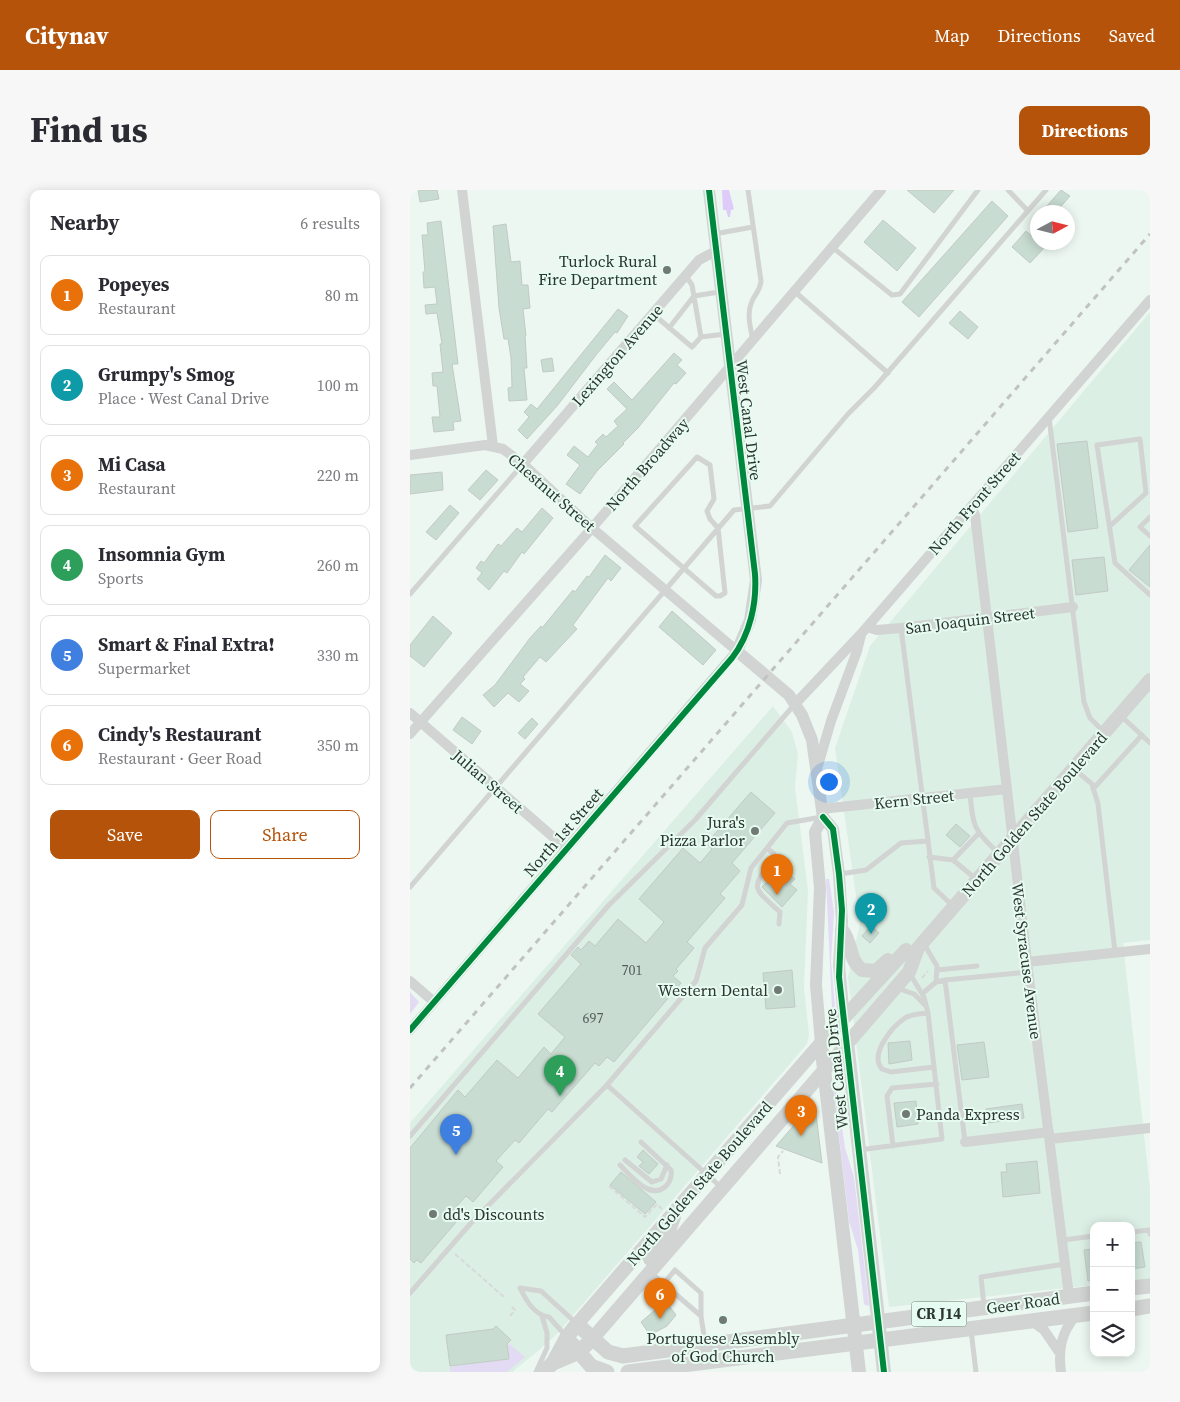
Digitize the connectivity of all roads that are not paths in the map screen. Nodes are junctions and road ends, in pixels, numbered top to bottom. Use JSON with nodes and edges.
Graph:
{"nodes":[{"id":1,"x":462,"y":190,"type":"edge"},
{"id":2,"x":709,"y":190,"type":"edge"},
{"id":3,"x":748,"y":190,"type":"edge"},
{"id":4,"x":881,"y":190,"type":"edge"},
{"id":5,"x":978,"y":190,"type":"edge"},
{"id":6,"x":1008,"y":190,"type":"edge"},
{"id":7,"x":1046,"y":190,"type":"edge"},
{"id":8,"x":1028,"y":211,"type":"junction"},
{"id":9,"x":753,"y":227,"type":"junction"},
{"id":10,"x":712,"y":234,"type":"junction"},
{"id":11,"x":832,"y":247,"type":"junction"},
{"id":12,"x":714,"y":252,"type":"junction"},
{"id":13,"x":686,"y":275,"type":"junction"},
{"id":14,"x":794,"y":291,"type":"junction"},
{"id":15,"x":719,"y":292,"type":"junction"},
{"id":16,"x":694,"y":296,"type":"junction"},
{"id":17,"x":1150,"y":300,"type":"edge"},
{"id":18,"x":652,"y":314,"type":"junction"},
{"id":19,"x":669,"y":328,"type":"junction"},
{"id":20,"x":725,"y":334,"type":"junction"},
{"id":21,"x":700,"y":337,"type":"junction"},
{"id":22,"x":753,"y":340,"type":"junction"},
{"id":23,"x":729,"y":368,"type":"junction"},
{"id":24,"x":888,"y":373,"type":"junction"},
{"id":25,"x":1049,"y":417,"type":"junction"},
{"id":26,"x":492,"y":446,"type":"junction"},
{"id":27,"x":410,"y":454,"type":"edge"},
{"id":28,"x":523,"y":464,"type":"junction"},
{"id":29,"x":747,"y":507,"type":"junction"},
{"id":30,"x":971,"y":507,"type":"junction"},
{"id":31,"x":1150,"y":517,"type":"edge"},
{"id":32,"x":1110,"y":526,"type":"junction"},
{"id":33,"x":592,"y":528,"type":"junction"},
{"id":34,"x":718,"y":528,"type":"junction"},
{"id":35,"x":1150,"y":536,"type":"edge"},
{"id":36,"x":684,"y":568,"type":"junction"},
{"id":37,"x":664,"y":590,"type":"junction"},
{"id":38,"x":410,"y":594,"type":"edge"},
{"id":39,"x":1150,"y":595,"type":"edge"},
{"id":40,"x":1073,"y":607,"type":"junction"},
{"id":41,"x":987,"y":617,"type":"junction"},
{"id":42,"x":901,"y":628,"type":"junction"},
{"id":43,"x":864,"y":630,"type":"junction"},
{"id":44,"x":737,"y":651,"type":"junction"},
{"id":45,"x":1150,"y":680,"type":"edge"},
{"id":46,"x":795,"y":704,"type":"junction"},
{"id":47,"x":410,"y":713,"type":"edge"},
{"id":48,"x":1119,"y":715,"type":"junction"},
{"id":49,"x":420,"y":722,"type":"junction"},
{"id":50,"x":1105,"y":732,"type":"junction"},
{"id":51,"x":410,"y":734,"type":"edge"},
{"id":52,"x":1142,"y":735,"type":"junction"},
{"id":53,"x":1150,"y":743,"type":"edge"},
{"id":54,"x":1073,"y":768,"type":"junction"},
{"id":55,"x":816,"y":770,"type":"junction"},
{"id":56,"x":496,"y":787,"type":"junction"},
{"id":57,"x":1093,"y":788,"type":"junction"},
{"id":58,"x":1007,"y":789,"type":"junction"},
{"id":59,"x":970,"y":792,"type":"junction"},
{"id":60,"x":921,"y":798,"type":"junction"},
{"id":61,"x":822,"y":813,"type":"junction"},
{"id":62,"x":979,"y":833,"type":"junction"},
{"id":63,"x":1013,"y":838,"type":"junction"},
{"id":64,"x":927,"y":841,"type":"junction"},
{"id":65,"x":767,"y":848,"type":"junction"},
{"id":66,"x":567,"y":849,"type":"junction"},
{"id":67,"x":999,"y":854,"type":"junction"},
{"id":68,"x":929,"y":856,"type":"junction"},
{"id":69,"x":953,"y":860,"type":"junction"},
{"id":70,"x":839,"y":874,"type":"junction"},
{"id":71,"x":976,"y":880,"type":"junction"},
{"id":72,"x":410,"y":887,"type":"edge"},
{"id":73,"x":954,"y":907,"type":"junction"},
{"id":74,"x":779,"y":924,"type":"dead end"},
{"id":75,"x":842,"y":930,"type":"junction"},
{"id":76,"x":916,"y":947,"type":"junction"},
{"id":77,"x":1150,"y":949,"type":"edge"},
{"id":78,"x":1115,"y":952,"type":"junction"},
{"id":79,"x":977,"y":966,"type":"dead end"},
{"id":80,"x":1028,"y":967,"type":"junction"},
{"id":81,"x":938,"y":970,"type":"junction"},
{"id":82,"x":915,"y":976,"type":"junction"},
{"id":83,"x":945,"y":980,"type":"junction"},
{"id":84,"x":410,"y":981,"type":"edge"},
{"id":85,"x":936,"y":982,"type":"junction"},
{"id":86,"x":896,"y":987,"type":"junction"},
{"id":87,"x":922,"y":993,"type":"junction"},
{"id":88,"x":434,"y":1002,"type":"junction"},
{"id":89,"x":928,"y":1013,"type":"junction"},
{"id":90,"x":844,"y":1019,"type":"junction"},
{"id":91,"x":410,"y":1030,"type":"edge"},
{"id":92,"x":821,"y":1042,"type":"junction"},
{"id":93,"x":847,"y":1046,"type":"junction"},
{"id":94,"x":934,"y":1066,"type":"junction"},
{"id":95,"x":825,"y":1071,"type":"junction"},
{"id":96,"x":936,"y":1084,"type":"junction"},
{"id":97,"x":607,"y":1085,"type":"junction"},
{"id":98,"x":1150,"y":1128,"type":"edge"},
{"id":99,"x":410,"y":1136,"type":"edge"},
{"id":100,"x":1050,"y":1136,"type":"junction"},
{"id":101,"x":641,"y":1142,"type":"dead end"},
{"id":102,"x":965,"y":1142,"type":"joint"},
{"id":103,"x":893,"y":1146,"type":"junction"},
{"id":104,"x":859,"y":1150,"type":"junction"},
{"id":105,"x":625,"y":1160,"type":"dead end"},
{"id":106,"x":620,"y":1165,"type":"dead end"},
{"id":107,"x":667,"y":1166,"type":"junction"},
{"id":108,"x":706,"y":1174,"type":"junction"},
{"id":109,"x":722,"y":1189,"type":"junction"},
{"id":110,"x":669,"y":1210,"type":"junction"},
{"id":111,"x":1150,"y":1230,"type":"edge"},
{"id":112,"x":1135,"y":1232,"type":"edge"},
{"id":113,"x":1150,"y":1234,"type":"edge"},
{"id":114,"x":1090,"y":1237,"type":"edge"},
{"id":115,"x":1063,"y":1240,"type":"junction"},
{"id":116,"x":1066,"y":1264,"type":"junction"},
{"id":117,"x":650,"y":1272,"type":"junction"},
{"id":118,"x":664,"y":1282,"type":"junction"},
{"id":119,"x":1150,"y":1286,"type":"edge"},
{"id":120,"x":1135,"y":1288,"type":"edge"},
{"id":121,"x":410,"y":1293,"type":"edge"},
{"id":122,"x":1090,"y":1294,"type":"edge"},
{"id":123,"x":1070,"y":1296,"type":"junction"},
{"id":124,"x":1150,"y":1306,"type":"edge"},
{"id":125,"x":985,"y":1308,"type":"junction"},
{"id":126,"x":1135,"y":1308,"type":"edge"},
{"id":127,"x":1090,"y":1313,"type":"edge"},
{"id":128,"x":1076,"y":1315,"type":"junction"},
{"id":129,"x":542,"y":1316,"type":"junction"},
{"id":130,"x":701,"y":1316,"type":"junction"},
{"id":131,"x":1032,"y":1321,"type":"junction"},
{"id":132,"x":878,"y":1322,"type":"junction"},
{"id":133,"x":577,"y":1324,"type":"junction"},
{"id":134,"x":854,"y":1326,"type":"junction"},
{"id":135,"x":995,"y":1326,"type":"junction"},
{"id":136,"x":971,"y":1330,"type":"junction"},
{"id":137,"x":567,"y":1337,"type":"junction"},
{"id":138,"x":593,"y":1338,"type":"junction"},
{"id":139,"x":880,"y":1341,"type":"junction"},
{"id":140,"x":705,"y":1344,"type":"junction"},
{"id":141,"x":856,"y":1344,"type":"junction"},
{"id":142,"x":579,"y":1352,"type":"junction"},
{"id":143,"x":1059,"y":1352,"type":"junction"},
{"id":144,"x":548,"y":1368,"type":"edge"},
{"id":145,"x":708,"y":1368,"type":"edge"},
{"id":146,"x":536,"y":1372,"type":"edge"},
{"id":147,"x":607,"y":1372,"type":"edge"},
{"id":148,"x":628,"y":1372,"type":"edge"},
{"id":149,"x":860,"y":1372,"type":"edge"},
{"id":150,"x":884,"y":1372,"type":"edge"},
{"id":151,"x":976,"y":1372,"type":"edge"},
{"id":152,"x":1061,"y":1372,"type":"edge"}],
"edges":[{"from":1,"to":26,"type":"street","name":"Chestnut Street"},
{"from":2,"to":10,"type":"street","name":"West Canal Drive"},
{"from":3,"to":9,"type":"lane"},
{"from":4,"to":11,"type":"street","name":"North Broadway"},
{"from":5,"to":11,"type":"lane"},
{"from":6,"to":8,"type":"lane"},
{"from":7,"to":8,"type":"lane"},
{"from":8,"to":24,"type":"lane"},
{"from":9,"to":10,"type":"lane"},
{"from":9,"to":22,"type":"lane"},
{"from":10,"to":12,"type":"street","name":"West Canal Drive"},
{"from":11,"to":14,"type":"street","name":"North Broadway"},
{"from":12,"to":13,"type":"street","name":"Lexington Avenue"},
{"from":12,"to":15,"type":"street","name":"West Canal Drive"},
{"from":13,"to":16,"type":"lane"},
{"from":13,"to":18,"type":"street","name":"Lexington Avenue"},
{"from":14,"to":22,"type":"street","name":"North Broadway"},
{"from":14,"to":24,"type":"lane"},
{"from":15,"to":16,"type":"lane"},
{"from":15,"to":20,"type":"street","name":"West Canal Drive"},
{"from":16,"to":19,"type":"lane"},
{"from":16,"to":21,"type":"lane"},
{"from":17,"to":25,"type":"street","name":"North Front Street"},
{"from":18,"to":19,"type":"lane"},
{"from":18,"to":28,"type":"street","name":"Lexington Avenue"},
{"from":19,"to":21,"type":"lane"},
{"from":20,"to":21,"type":"lane"},
{"from":20,"to":23,"type":"street","name":"West Canal Drive"},
{"from":22,"to":23,"type":"street","name":"North Broadway"},
{"from":23,"to":29,"type":"street","name":"West Canal Drive"},
{"from":23,"to":33,"type":"street","name":"North Broadway"},
{"from":24,"to":29,"type":"lane"},
{"from":25,"to":30,"type":"street","name":"North Front Street"},
{"from":25,"to":40,"type":"lane"},
{"from":26,"to":27,"type":"street"},
{"from":26,"to":28,"type":"street","name":"Chestnut Street"},
{"from":28,"to":33,"type":"street","name":"Chestnut Street"},
{"from":28,"to":38,"type":"lane"},
{"from":29,"to":34,"type":"lane"},
{"from":29,"to":44,"type":"street","name":"West Canal Drive"},
{"from":30,"to":41,"type":"street","name":"West Syracuse Avenue"},
{"from":30,"to":43,"type":"street","name":"North Front Street"},
{"from":31,"to":35,"type":"lane"},
{"from":32,"to":32,"type":"lane"},
{"from":32,"to":39,"type":"lane"},
{"from":33,"to":37,"type":"street","name":"Chestnut Street"},
{"from":33,"to":49,"type":"street","name":"North Broadway"},
{"from":34,"to":36,"type":"lane"},
{"from":34,"to":36,"type":"lane"},
{"from":34,"to":36,"type":"lane"},
{"from":36,"to":37,"type":"lane"},
{"from":37,"to":44,"type":"street","name":"Chestnut Street"},
{"from":37,"to":56,"type":"lane"},
{"from":40,"to":41,"type":"street","name":"San Joaquin Street"},
{"from":40,"to":50,"type":"lane"},
{"from":41,"to":42,"type":"street","name":"San Joaquin Street"},
{"from":41,"to":58,"type":"street","name":"West Syracuse Avenue"},
{"from":42,"to":43,"type":"street","name":"San Joaquin Street"},
{"from":42,"to":60,"type":"lane"},
{"from":43,"to":46,"type":"street","name":"North Front Street"},
{"from":43,"to":55,"type":"street"},
{"from":44,"to":46,"type":"street","name":"West Canal Drive"},
{"from":44,"to":66,"type":"street","name":"North 1st Street"},
{"from":45,"to":48,"type":"main road","name":"North Golden State Boulevard"},
{"from":46,"to":55,"type":"street","name":"West Canal Drive"},
{"from":46,"to":99,"type":"lane"},
{"from":47,"to":49,"type":"street","name":"Julian Street"},
{"from":48,"to":50,"type":"main road","name":"North Golden State Boulevard"},
{"from":48,"to":52,"type":"lane"},
{"from":49,"to":51,"type":"street","name":"North Broadway"},
{"from":49,"to":56,"type":"street","name":"Julian Street"},
{"from":50,"to":54,"type":"main road","name":"North Golden State Boulevard"},
{"from":52,"to":53,"type":"lane"},
{"from":52,"to":57,"type":"lane"},
{"from":54,"to":57,"type":"lane"},
{"from":54,"to":63,"type":"main road","name":"North Golden State Boulevard"},
{"from":55,"to":61,"type":"street","name":"West Canal Drive"},
{"from":56,"to":66,"type":"street","name":"Julian Street"},
{"from":56,"to":72,"type":"lane"},
{"from":57,"to":78,"type":"lane"},
{"from":58,"to":59,"type":"street","name":"Kern Street"},
{"from":58,"to":63,"type":"street","name":"West Syracuse Avenue"},
{"from":59,"to":60,"type":"street","name":"Kern Street"},
{"from":59,"to":62,"type":"lane"},
{"from":60,"to":61,"type":"street","name":"Kern Street"},
{"from":60,"to":64,"type":"lane"},
{"from":61,"to":65,"type":"lane"},
{"from":61,"to":70,"type":"street","name":"West Canal Drive"},
{"from":61,"to":92,"type":"street","name":"West Canal Drive"},
{"from":62,"to":67,"type":"lane"},
{"from":62,"to":69,"type":"lane"},
{"from":63,"to":67,"type":"main road","name":"North Golden State Boulevard"},
{"from":63,"to":80,"type":"street","name":"West Syracuse Avenue"},
{"from":64,"to":68,"type":"lane"},
{"from":64,"to":70,"type":"lane"},
{"from":65,"to":74,"type":"lane"},
{"from":65,"to":97,"type":"lane"},
{"from":66,"to":88,"type":"street","name":"North 1st Street"},
{"from":67,"to":71,"type":"main road","name":"North Golden State Boulevard"},
{"from":68,"to":69,"type":"lane"},
{"from":68,"to":73,"type":"lane"},
{"from":69,"to":71,"type":"lane"},
{"from":70,"to":75,"type":"street","name":"West Canal Drive"},
{"from":71,"to":73,"type":"main road","name":"North Golden State Boulevard"},
{"from":73,"to":76,"type":"main road","name":"North Golden State Boulevard"},
{"from":75,"to":76,"type":"main road"},
{"from":75,"to":90,"type":"street","name":"West Canal Drive"},
{"from":76,"to":81,"type":"lane"},
{"from":76,"to":82,"type":"main road","name":"North Golden State Boulevard"},
{"from":76,"to":90,"type":"main road","name":"North Golden State Boulevard"},
{"from":77,"to":78,"type":"street"},
{"from":78,"to":80,"type":"street"},
{"from":79,"to":81,"type":"lane"},
{"from":80,"to":83,"type":"lane"},
{"from":80,"to":100,"type":"street","name":"West Syracuse Avenue"},
{"from":81,"to":85,"type":"lane"},
{"from":82,"to":86,"type":"main road","name":"North Golden State Boulevard"},
{"from":82,"to":87,"type":"lane"},
{"from":83,"to":85,"type":"lane"},
{"from":83,"to":102,"type":"lane"},
{"from":84,"to":88,"type":"street"},
{"from":85,"to":87,"type":"lane"},
{"from":86,"to":89,"type":"lane"},
{"from":86,"to":93,"type":"main road","name":"North Golden State Boulevard"},
{"from":87,"to":89,"type":"lane"},
{"from":88,"to":91,"type":"street","name":"North 1st Street"},
{"from":89,"to":94,"type":"lane"},
{"from":89,"to":94,"type":"lane"},
{"from":90,"to":92,"type":"main road","name":"North Golden State Boulevard"},
{"from":90,"to":93,"type":"main road","name":"West Canal Drive"},
{"from":92,"to":95,"type":"main road","name":"West Canal Drive"},
{"from":92,"to":108,"type":"main road","name":"North Golden State Boulevard"},
{"from":93,"to":95,"type":"main road","name":"North Golden State Boulevard"},
{"from":93,"to":104,"type":"main road","name":"West Canal Drive"},
{"from":94,"to":96,"type":"lane"},
{"from":95,"to":109,"type":"main road","name":"North Golden State Boulevard"},
{"from":95,"to":134,"type":"main road","name":"West Canal Drive"},
{"from":96,"to":103,"type":"lane"},
{"from":96,"to":103,"type":"lane"},
{"from":97,"to":108,"type":"lane"},
{"from":97,"to":121,"type":"lane"},
{"from":98,"to":100,"type":"street"},
{"from":100,"to":102,"type":"street"},
{"from":100,"to":115,"type":"street","name":"West Syracuse Avenue"},
{"from":101,"to":107,"type":"lane"},
{"from":103,"to":104,"type":"lane"},
{"from":104,"to":132,"type":"main road","name":"West Canal Drive"},
{"from":105,"to":107,"type":"lane"},
{"from":106,"to":107,"type":"lane"},
{"from":108,"to":109,"type":"lane"},
{"from":108,"to":110,"type":"main road","name":"North Golden State Boulevard"},
{"from":109,"to":117,"type":"main road","name":"North Golden State Boulevard"},
{"from":110,"to":117,"type":"main road"},
{"from":110,"to":133,"type":"main road","name":"North Golden State Boulevard"},
{"from":111,"to":112,"type":"lane"},
{"from":111,"to":113,"type":"lane"},
{"from":114,"to":115,"type":"lane"},
{"from":115,"to":116,"type":"street","name":"West Syracuse Avenue"},
{"from":116,"to":123,"type":"street","name":"West Syracuse Avenue"},
{"from":116,"to":125,"type":"lane"},
{"from":117,"to":118,"type":"lane"},
{"from":117,"to":138,"type":"main road","name":"North Golden State Boulevard"},
{"from":118,"to":130,"type":"lane"},
{"from":118,"to":130,"type":"lane"},
{"from":119,"to":120,"type":"main road"},
{"from":122,"to":123,"type":"main road","name":"Geer Road","number":"CR J14"},
{"from":123,"to":125,"type":"main road","name":"Geer Road","number":"CR J14"},
{"from":123,"to":135,"type":"main road"},
{"from":124,"to":126,"type":"main road"},
{"from":125,"to":132,"type":"main road","name":"Geer Road","number":"CR J14"},
{"from":127,"to":128,"type":"main road","name":"Geer Road","number":"CR J14"},
{"from":128,"to":131,"type":"main road","name":"Geer Road","number":"CR J14"},
{"from":128,"to":143,"type":"street"},
{"from":129,"to":133,"type":"lane"},
{"from":129,"to":137,"type":"lane"},
{"from":129,"to":146,"type":"lane"},
{"from":130,"to":140,"type":"lane"},
{"from":131,"to":135,"type":"main road","name":"Geer Road","number":"CR J14"},
{"from":131,"to":143,"type":"street"},
{"from":132,"to":134,"type":"main road","name":"Geer Road","number":"CR J14"},
{"from":132,"to":139,"type":"main road","name":"West Canal Drive"},
{"from":133,"to":137,"type":"main road","name":"North Golden State Boulevard"},
{"from":133,"to":138,"type":"main road","name":"Geer Road","number":"CR J14"},
{"from":134,"to":140,"type":"main road","name":"Geer Road","number":"CR J14"},
{"from":134,"to":141,"type":"main road","name":"West Canal Drive"},
{"from":135,"to":136,"type":"main road","name":"Geer Road","number":"CR J14"},
{"from":136,"to":139,"type":"main road","name":"Geer Road","number":"CR J14"},
{"from":136,"to":151,"type":"lane"},
{"from":137,"to":142,"type":"main road"},
{"from":137,"to":144,"type":"main road","name":"North Golden State Boulevard"},
{"from":138,"to":140,"type":"main road","name":"Geer Road","number":"CR J14"},
{"from":138,"to":142,"type":"main road","name":"North Golden State Boulevard"},
{"from":139,"to":141,"type":"main road","name":"Geer Road","number":"CR J14"},
{"from":139,"to":150,"type":"main road","name":"West Canal Drive"},
{"from":141,"to":145,"type":"main road","name":"Geer Road","number":"CR J14"},
{"from":141,"to":149,"type":"main road","name":"West Canal Drive"},
{"from":142,"to":144,"type":"main road","name":"North Golden State Boulevard"},
{"from":142,"to":147,"type":"main road"},
{"from":143,"to":152,"type":"street"},
{"from":145,"to":148,"type":"main road","name":"Geer Road","number":"CR J14"}]}
